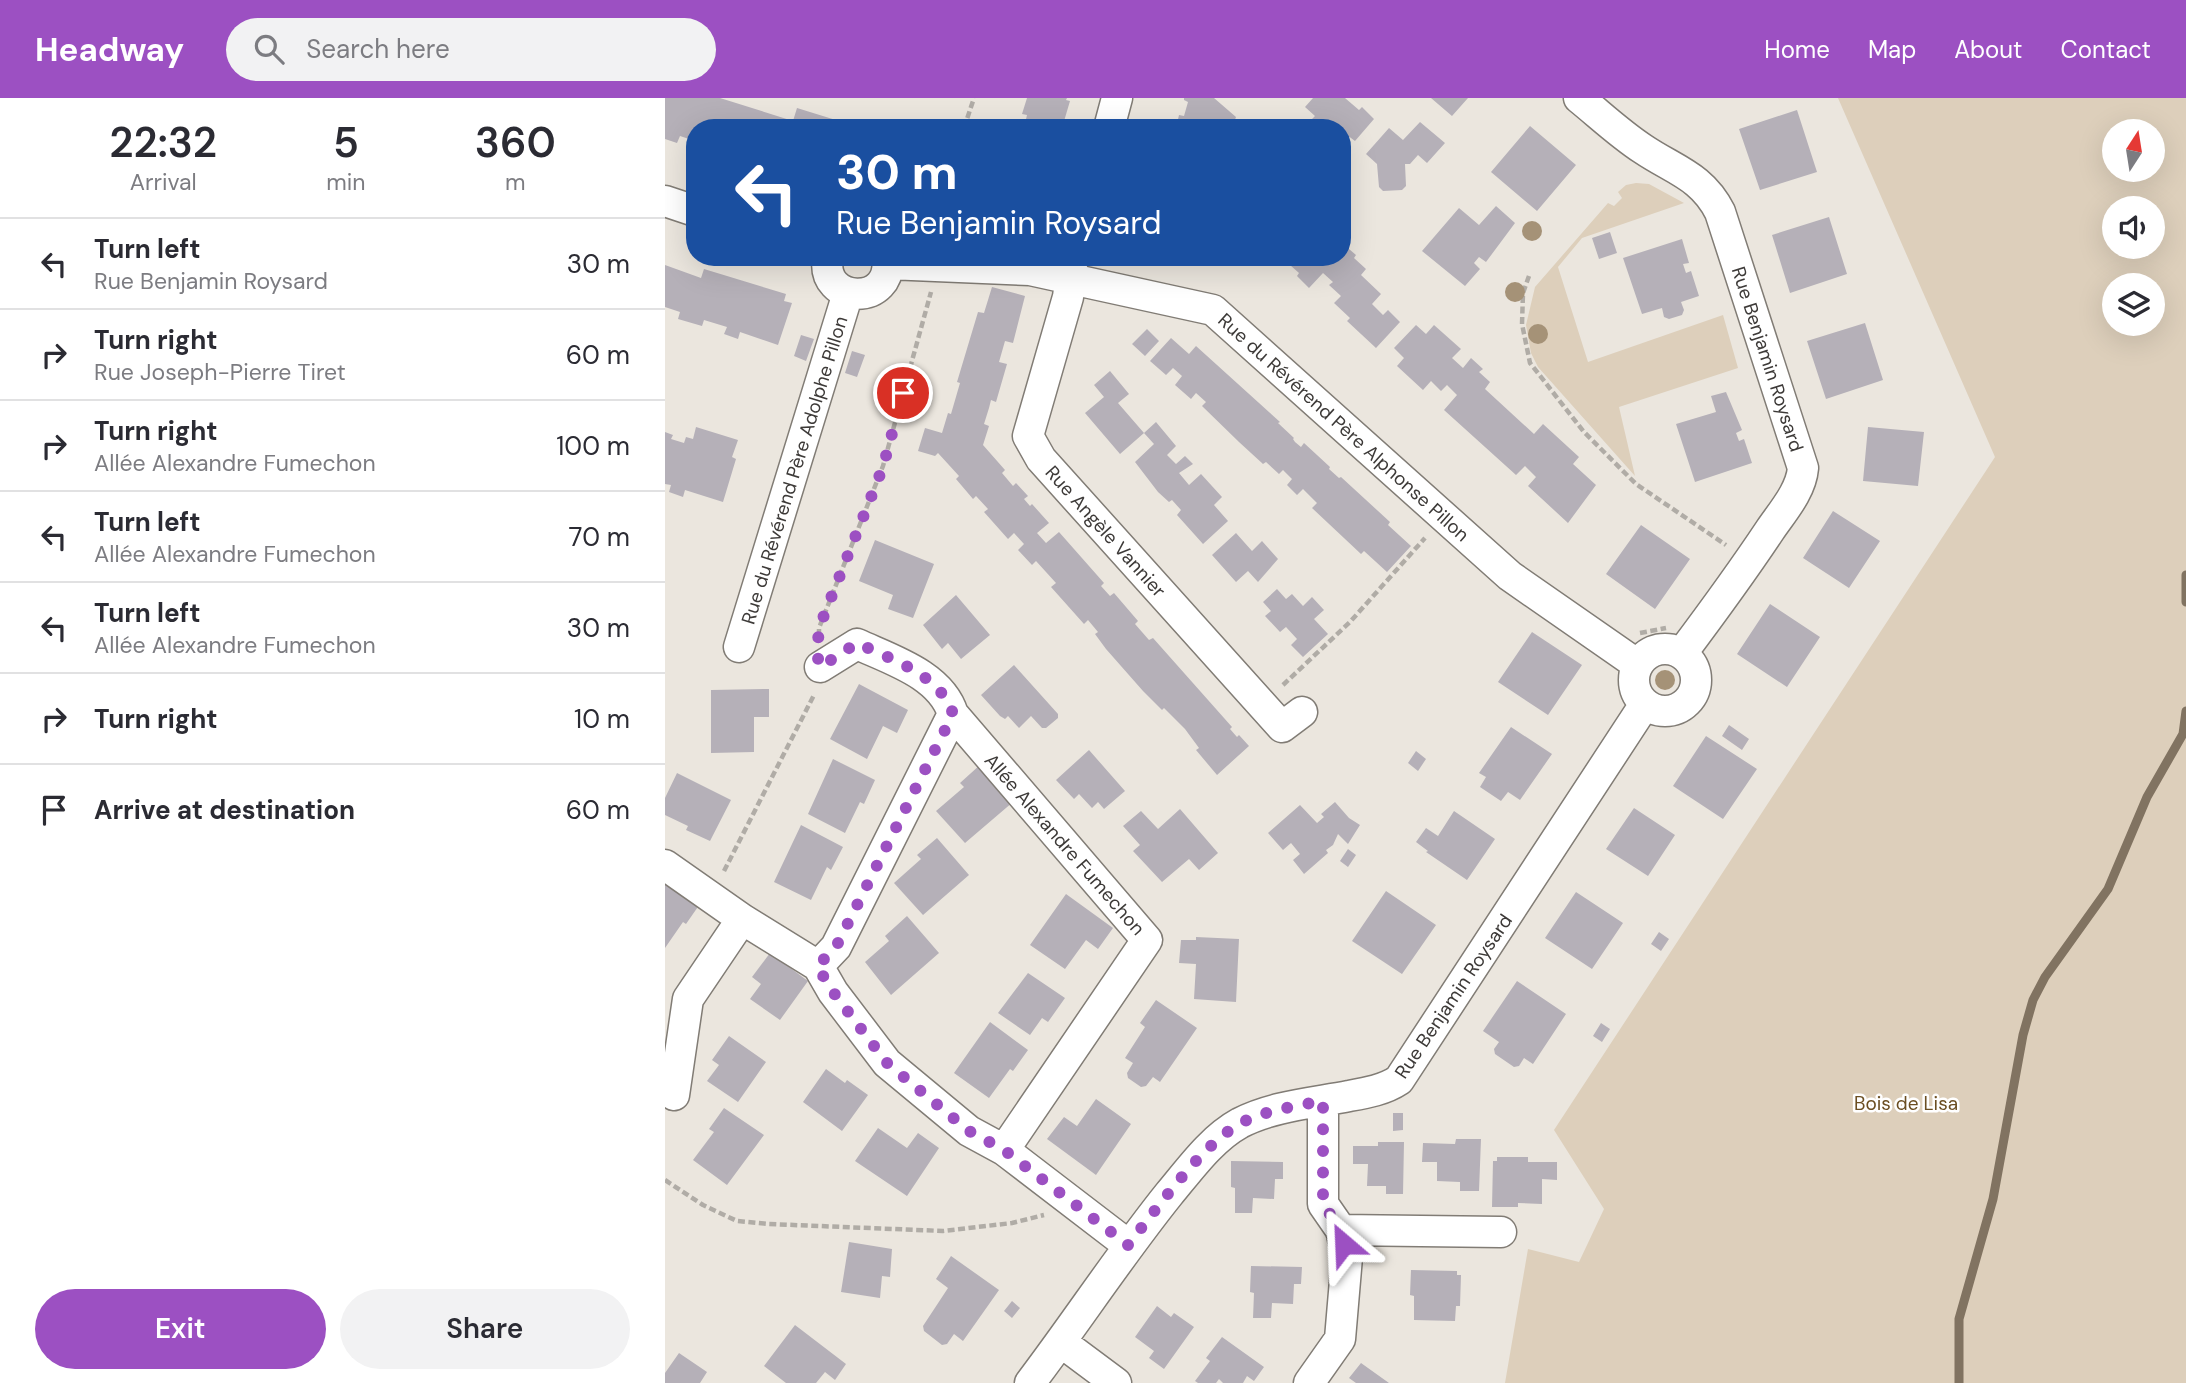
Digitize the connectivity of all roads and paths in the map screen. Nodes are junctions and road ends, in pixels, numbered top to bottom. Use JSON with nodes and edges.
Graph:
{"nodes":[{"id":1,"x":974,"y":98,"type":"edge"},
{"id":2,"x":1117,"y":98,"type":"edge"},
{"id":3,"x":1579,"y":98,"type":"edge"},
{"id":4,"x":967,"y":119,"type":"edge"},
{"id":5,"x":1111,"y":119,"type":"edge"},
{"id":6,"x":665,"y":201,"type":"edge"},
{"id":7,"x":686,"y":208,"type":"edge"},
{"id":8,"x":828,"y":266,"type":"edge"},
{"id":9,"x":888,"y":266,"type":"edge"},
{"id":10,"x":939,"y":266,"type":"edge"},
{"id":11,"x":957,"y":266,"type":"edge"},
{"id":12,"x":1072,"y":268,"type":"edge"},
{"id":13,"x":1529,"y":276,"type":"dead end"},
{"id":14,"x":848,"y":293,"type":"junction"},
{"id":15,"x":1445,"y":517,"type":"junction"},
{"id":16,"x":1749,"y":561,"type":"junction"},
{"id":17,"x":1677,"y":640,"type":"junction"},
{"id":18,"x":739,"y":647,"type":"dead end"},
{"id":19,"x":1627,"y":657,"type":"junction"},
{"id":20,"x":820,"y":667,"type":"junction"},
{"id":21,"x":1645,"y":704,"type":"junction"},
{"id":22,"x":1262,"y":705,"type":"junction"},
{"id":23,"x":1302,"y":712,"type":"dead end"},
{"id":24,"x":953,"y":714,"type":"junction"},
{"id":25,"x":665,"y":865,"type":"edge"},
{"id":26,"x":711,"y":897,"type":"junction"},
{"id":27,"x":742,"y":919,"type":"junction"},
{"id":28,"x":817,"y":966,"type":"junction"},
{"id":29,"x":674,"y":1096,"type":"dead end"},
{"id":30,"x":1323,"y":1101,"type":"junction"},
{"id":31,"x":1004,"y":1150,"type":"junction"},
{"id":32,"x":665,"y":1180,"type":"edge"},
{"id":33,"x":1072,"y":1203,"type":"junction"},
{"id":34,"x":1341,"y":1230,"type":"junction"},
{"id":35,"x":1501,"y":1232,"type":"dead end"},
{"id":36,"x":1128,"y":1245,"type":"junction"},
{"id":37,"x":1061,"y":1342,"type":"junction"},
{"id":38,"x":1030,"y":1383,"type":"edge"},
{"id":39,"x":1116,"y":1383,"type":"edge"},
{"id":40,"x":1309,"y":1383,"type":"edge"}],
"edges":[{"from":1,"to":4,"type":"path"},
{"from":2,"to":5,"type":"street"},
{"from":3,"to":16,"type":"street","name":"Rue Benjamin Roysard"},
{"from":6,"to":7,"type":"street"},
{"from":8,"to":14,"type":"street"},
{"from":9,"to":14,"type":"street"},
{"from":10,"to":20,"type":"path"},
{"from":11,"to":12,"type":"street","name":"Rue du Révérend Père Alphonse Pillon"},
{"from":12,"to":15,"type":"street","name":"Rue du Révérend Père Alphonse Pillon"},
{"from":12,"to":22,"type":"street","name":"Rue Angèle Vannier"},
{"from":13,"to":16,"type":"path"},
{"from":14,"to":18,"type":"street","name":"Rue du Révérend Père Adolphe Pillon"},
{"from":15,"to":19,"type":"street","name":"Rue du Révérend Père Alphonse Pillon"},
{"from":15,"to":22,"type":"path"},
{"from":16,"to":17,"type":"street","name":"Rue Benjamin Roysard"},
{"from":17,"to":19,"type":"street"},
{"from":17,"to":19,"type":"path"},
{"from":17,"to":21,"type":"street"},
{"from":19,"to":21,"type":"street"},
{"from":20,"to":24,"type":"street","name":"Allée Alexandre Fumechon"},
{"from":20,"to":26,"type":"path"},
{"from":21,"to":30,"type":"street","name":"Rue Benjamin Roysard"},
{"from":22,"to":23,"type":"street","name":"Rue Angèle Vannier"},
{"from":24,"to":28,"type":"street"},
{"from":24,"to":31,"type":"street","name":"Allée Alexandre Fumechon"},
{"from":25,"to":26,"type":"street"},
{"from":26,"to":27,"type":"street"},
{"from":27,"to":28,"type":"street"},
{"from":27,"to":29,"type":"street"},
{"from":28,"to":31,"type":"street"},
{"from":30,"to":34,"type":"street"},
{"from":30,"to":36,"type":"street","name":"Rue Benjamin Roysard"},
{"from":31,"to":33,"type":"street"},
{"from":32,"to":33,"type":"path"},
{"from":33,"to":36,"type":"street"},
{"from":34,"to":35,"type":"street"},
{"from":34,"to":40,"type":"street"},
{"from":36,"to":37,"type":"street","name":"Rue Benjamin Roysard"},
{"from":37,"to":38,"type":"street","name":"Rue Benjamin Roysard"},
{"from":37,"to":39,"type":"street"}]}
